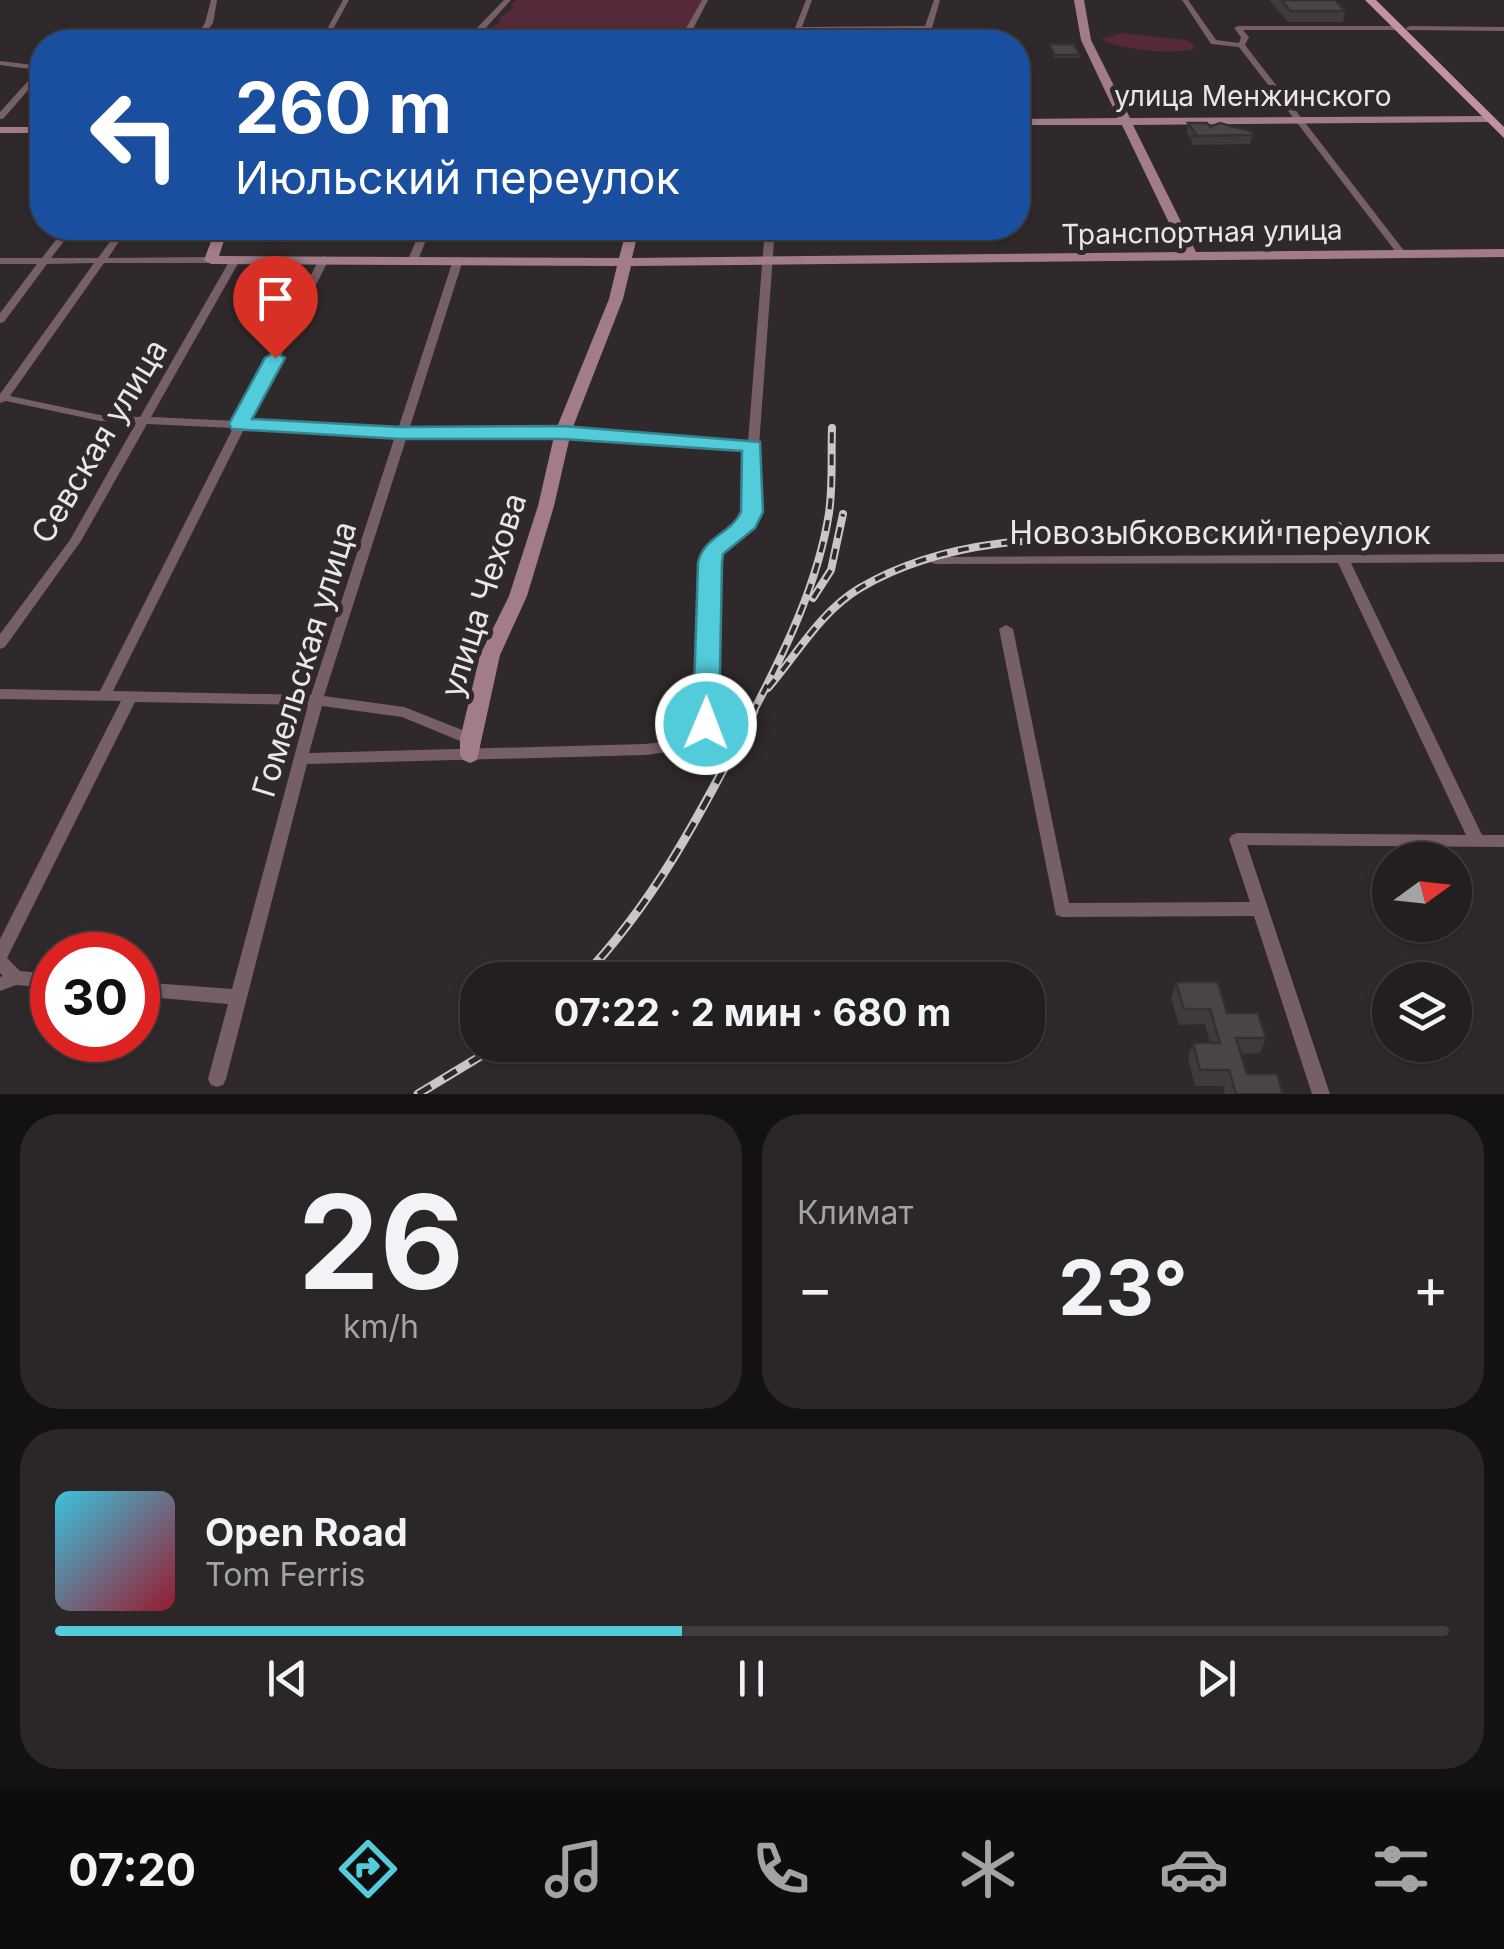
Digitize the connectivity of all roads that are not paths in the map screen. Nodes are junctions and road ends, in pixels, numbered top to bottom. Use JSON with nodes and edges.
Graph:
{"nodes":[{"id":1,"x":214,"y":0,"type":"edge"},
{"id":2,"x":346,"y":0,"type":"edge"},
{"id":3,"x":508,"y":0,"type":"edge"},
{"id":4,"x":705,"y":0,"type":"edge"},
{"id":5,"x":809,"y":0,"type":"edge"},
{"id":6,"x":935,"y":0,"type":"edge"},
{"id":7,"x":1079,"y":0,"type":"edge"},
{"id":8,"x":1185,"y":0,"type":"edge"},
{"id":9,"x":1370,"y":0,"type":"edge"},
{"id":10,"x":1382,"y":0,"type":"edge"},
{"id":11,"x":798,"y":28,"type":"junction"},
{"id":12,"x":928,"y":28,"type":"joint"},
{"id":13,"x":1404,"y":28,"type":"junction"},
{"id":14,"x":1504,"y":29,"type":"edge"},
{"id":15,"x":204,"y":30,"type":"edge"},
{"id":16,"x":329,"y":30,"type":"edge"},
{"id":17,"x":483,"y":30,"type":"edge"},
{"id":18,"x":689,"y":30,"type":"edge"},
{"id":19,"x":725,"y":30,"type":"edge"},
{"id":20,"x":792,"y":30,"type":"edge"},
{"id":21,"x":1240,"y":45,"type":"junction"},
{"id":22,"x":0,"y":63,"type":"edge"},
{"id":23,"x":30,"y":67,"type":"edge"},
{"id":24,"x":30,"y":83,"type":"edge"},
{"id":25,"x":0,"y":118,"type":"edge"},
{"id":26,"x":1299,"y":120,"type":"junction"},
{"id":27,"x":1030,"y":122,"type":"edge"},
{"id":28,"x":1126,"y":122,"type":"junction"},
{"id":29,"x":1500,"y":123,"type":"edge"},
{"id":30,"x":0,"y":130,"type":"edge"},
{"id":31,"x":30,"y":130,"type":"edge"},
{"id":32,"x":61,"y":240,"type":"edge"},
{"id":33,"x":116,"y":240,"type":"edge"},
{"id":34,"x":218,"y":240,"type":"edge"},
{"id":35,"x":421,"y":240,"type":"edge"},
{"id":36,"x":630,"y":240,"type":"edge"},
{"id":37,"x":768,"y":240,"type":"edge"},
{"id":38,"x":1504,"y":253,"type":"edge"},
{"id":39,"x":1402,"y":254,"type":"junction"},
{"id":40,"x":1192,"y":257,"type":"junction"},
{"id":41,"x":324,"y":259,"type":"junction"},
{"id":42,"x":210,"y":260,"type":"junction"},
{"id":43,"x":235,"y":260,"type":"junction"},
{"id":44,"x":413,"y":260,"type":"junction"},
{"id":45,"x":458,"y":260,"type":"junction"},
{"id":46,"x":766,"y":260,"type":"junction"},
{"id":47,"x":0,"y":261,"type":"edge"},
{"id":48,"x":46,"y":261,"type":"junction"},
{"id":49,"x":102,"y":261,"type":"junction"},
{"id":50,"x":624,"y":262,"type":"junction"},
{"id":51,"x":0,"y":320,"type":"edge"},
{"id":52,"x":1,"y":399,"type":"edge"},
{"id":53,"x":146,"y":418,"type":"junction"},
{"id":54,"x":239,"y":424,"type":"junction"},
{"id":55,"x":563,"y":432,"type":"junction"},
{"id":56,"x":401,"y":433,"type":"junction"},
{"id":57,"x":753,"y":446,"type":"junction"},
{"id":58,"x":1504,"y":558,"type":"edge"},
{"id":59,"x":1343,"y":559,"type":"junction"},
{"id":60,"x":936,"y":560,"type":"dead end"},
{"id":61,"x":1006,"y":629,"type":"dead end"},
{"id":62,"x":0,"y":644,"type":"edge"},
{"id":63,"x":0,"y":694,"type":"edge"},
{"id":64,"x":105,"y":694,"type":"junction"},
{"id":65,"x":130,"y":698,"type":"junction"},
{"id":66,"x":316,"y":700,"type":"junction"},
{"id":67,"x":470,"y":747,"type":"junction"},
{"id":68,"x":299,"y":759,"type":"junction"},
{"id":69,"x":1477,"y":841,"type":"junction"},
{"id":70,"x":1504,"y":842,"type":"edge"},
{"id":71,"x":1260,"y":909,"type":"junction"},
{"id":72,"x":0,"y":959,"type":"edge"},
{"id":73,"x":8,"y":981,"type":"edge"},
{"id":74,"x":160,"y":990,"type":"edge"},
{"id":75,"x":240,"y":998,"type":"junction"},
{"id":76,"x":217,"y":1080,"type":"dead end"},
{"id":77,"x":1321,"y":1094,"type":"edge"}],
"edges":[{"from":1,"to":15,"type":"street"},
{"from":2,"to":16,"type":"street"},
{"from":3,"to":17,"type":"street"},
{"from":4,"to":18,"type":"street"},
{"from":5,"to":11,"type":"street"},
{"from":6,"to":12,"type":"street"},
{"from":7,"to":28,"type":"street"},
{"from":8,"to":21,"type":"street"},
{"from":9,"to":13,"type":"main road"},
{"from":10,"to":13,"type":"main road"},
{"from":11,"to":12,"type":"street"},
{"from":11,"to":19,"type":"street"},
{"from":11,"to":20,"type":"street"},
{"from":13,"to":14,"type":"street"},
{"from":13,"to":21,"type":"street"},
{"from":13,"to":29,"type":"main road"},
{"from":21,"to":26,"type":"street"},
{"from":22,"to":23,"type":"street"},
{"from":24,"to":25,"type":"street"},
{"from":26,"to":28,"type":"street","name":"улица Менжинского"},
{"from":26,"to":29,"type":"street","name":"улица Менжинского"},
{"from":26,"to":39,"type":"street"},
{"from":27,"to":28,"type":"street","name":"улица Менжинского"},
{"from":28,"to":40,"type":"street"},
{"from":30,"to":31,"type":"street"},
{"from":32,"to":48,"type":"street"},
{"from":33,"to":49,"type":"street"},
{"from":34,"to":42,"type":"street"},
{"from":35,"to":44,"type":"street"},
{"from":36,"to":50,"type":"street","name":"улица Чехова"},
{"from":37,"to":46,"type":"street"},
{"from":38,"to":39,"type":"street","name":"Транспортная улица"},
{"from":39,"to":40,"type":"street","name":"Транспортная улица"},
{"from":40,"to":46,"type":"street","name":"Транспортная улица"},
{"from":41,"to":43,"type":"street","name":"Транспортная улица"},
{"from":41,"to":44,"type":"street","name":"Транспортная улица"},
{"from":41,"to":54,"type":"street"},
{"from":42,"to":43,"type":"street","name":"Транспортная улица"},
{"from":42,"to":49,"type":"street","name":"Транспортная улица"},
{"from":43,"to":53,"type":"street","name":"Севская улица"},
{"from":44,"to":45,"type":"street","name":"Транспортная улица"},
{"from":45,"to":50,"type":"street","name":"Транспортная улица"},
{"from":45,"to":56,"type":"street","name":"Гомельская улица"},
{"from":46,"to":50,"type":"street","name":"Транспортная улица"},
{"from":46,"to":57,"type":"street"},
{"from":47,"to":48,"type":"street","name":"Транспортная улица"},
{"from":48,"to":49,"type":"street","name":"Транспортная улица"},
{"from":48,"to":51,"type":"street"},
{"from":49,"to":52,"type":"street"},
{"from":50,"to":55,"type":"street","name":"улица Чехова"},
{"from":52,"to":53,"type":"street"},
{"from":53,"to":54,"type":"street"},
{"from":53,"to":62,"type":"street","name":"Севская улица"},
{"from":54,"to":56,"type":"street"},
{"from":54,"to":64,"type":"street"},
{"from":55,"to":56,"type":"street"},
{"from":55,"to":57,"type":"street"},
{"from":55,"to":67,"type":"street","name":"улица Чехова"},
{"from":56,"to":66,"type":"street","name":"Гомельская улица"},
{"from":57,"to":67,"type":"street"},
{"from":58,"to":59,"type":"street","name":"Новозыбковский переулок"},
{"from":59,"to":60,"type":"street","name":"Новозыбковский переулок"},
{"from":59,"to":69,"type":"street"},
{"from":61,"to":71,"type":"street"},
{"from":63,"to":64,"type":"street"},
{"from":64,"to":65,"type":"street"},
{"from":65,"to":66,"type":"street"},
{"from":65,"to":72,"type":"street"},
{"from":66,"to":67,"type":"street"},
{"from":66,"to":68,"type":"street","name":"Гомельская улица"},
{"from":67,"to":68,"type":"street"},
{"from":68,"to":75,"type":"street","name":"Гомельская улица"},
{"from":69,"to":70,"type":"street"},
{"from":69,"to":71,"type":"street"},
{"from":71,"to":77,"type":"street"},
{"from":72,"to":73,"type":"street"},
{"from":74,"to":75,"type":"street"},
{"from":75,"to":76,"type":"street","name":"Гомельская улица"}]}
